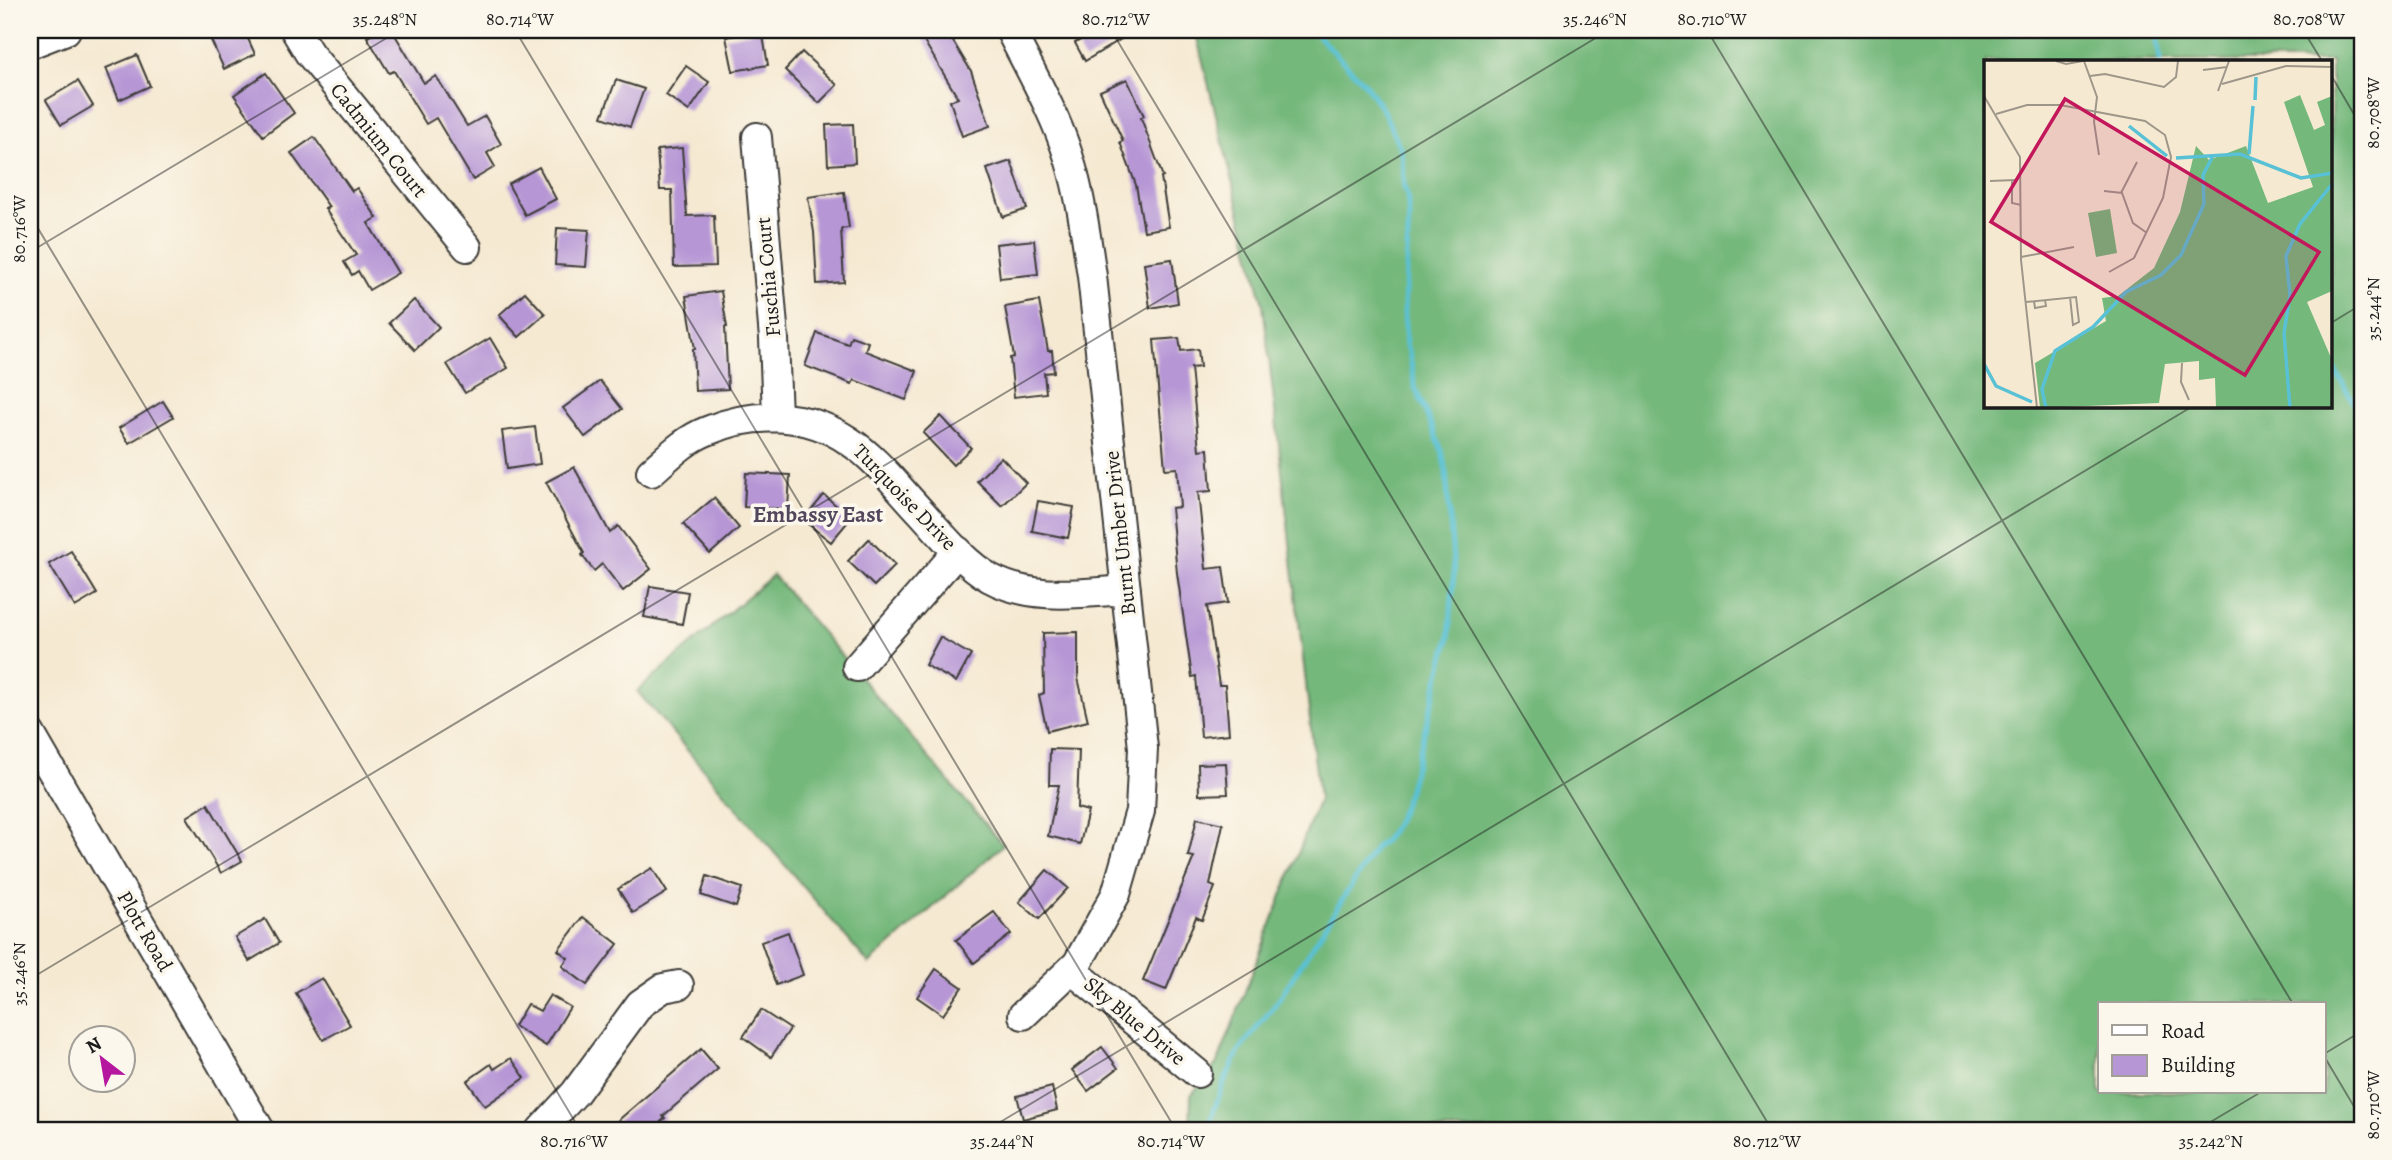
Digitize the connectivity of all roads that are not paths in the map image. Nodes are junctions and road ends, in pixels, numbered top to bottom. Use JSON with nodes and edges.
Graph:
{"nodes":[{"id":1,"x":66,"y":30,"type":"edge"},
{"id":2,"x":295,"y":30,"type":"edge"},
{"id":3,"x":1010,"y":30,"type":"edge"},
{"id":4,"x":30,"y":44,"type":"edge"},
{"id":5,"x":757,"y":137,"type":"dead end"},
{"id":6,"x":467,"y":247,"type":"dead end"},
{"id":7,"x":777,"y":416,"type":"junction"},
{"id":8,"x":651,"y":472,"type":"dead end"},
{"id":9,"x":958,"y":551,"type":"junction"},
{"id":10,"x":1126,"y":590,"type":"junction"},
{"id":11,"x":857,"y":667,"type":"dead end"},
{"id":12,"x":30,"y":733,"type":"edge"},
{"id":13,"x":1072,"y":970,"type":"junction"},
{"id":14,"x":679,"y":985,"type":"dead end"},
{"id":15,"x":1023,"y":1015,"type":"dead end"},
{"id":16,"x":1197,"y":1073,"type":"dead end"},
{"id":17,"x":261,"y":1130,"type":"edge"},
{"id":18,"x":541,"y":1130,"type":"edge"}],
"edges":[{"from":1,"to":4,"type":"street"},
{"from":2,"to":6,"type":"street","name":"Cadmium Court"},
{"from":3,"to":10,"type":"street","name":"Burnt Umber Drive"},
{"from":5,"to":7,"type":"street","name":"Fuschia Court"},
{"from":7,"to":8,"type":"street","name":"Turquoise Drive"},
{"from":7,"to":9,"type":"street","name":"Turquoise Drive"},
{"from":9,"to":10,"type":"street","name":"Turquoise Drive"},
{"from":9,"to":11,"type":"street"},
{"from":10,"to":13,"type":"street","name":"Burnt Umber Drive"},
{"from":12,"to":17,"type":"street","name":"Plott Road"},
{"from":13,"to":15,"type":"street","name":"Burnt Umber Drive"},
{"from":13,"to":16,"type":"street","name":"Sky Blue Drive"},
{"from":14,"to":18,"type":"street"}]}
